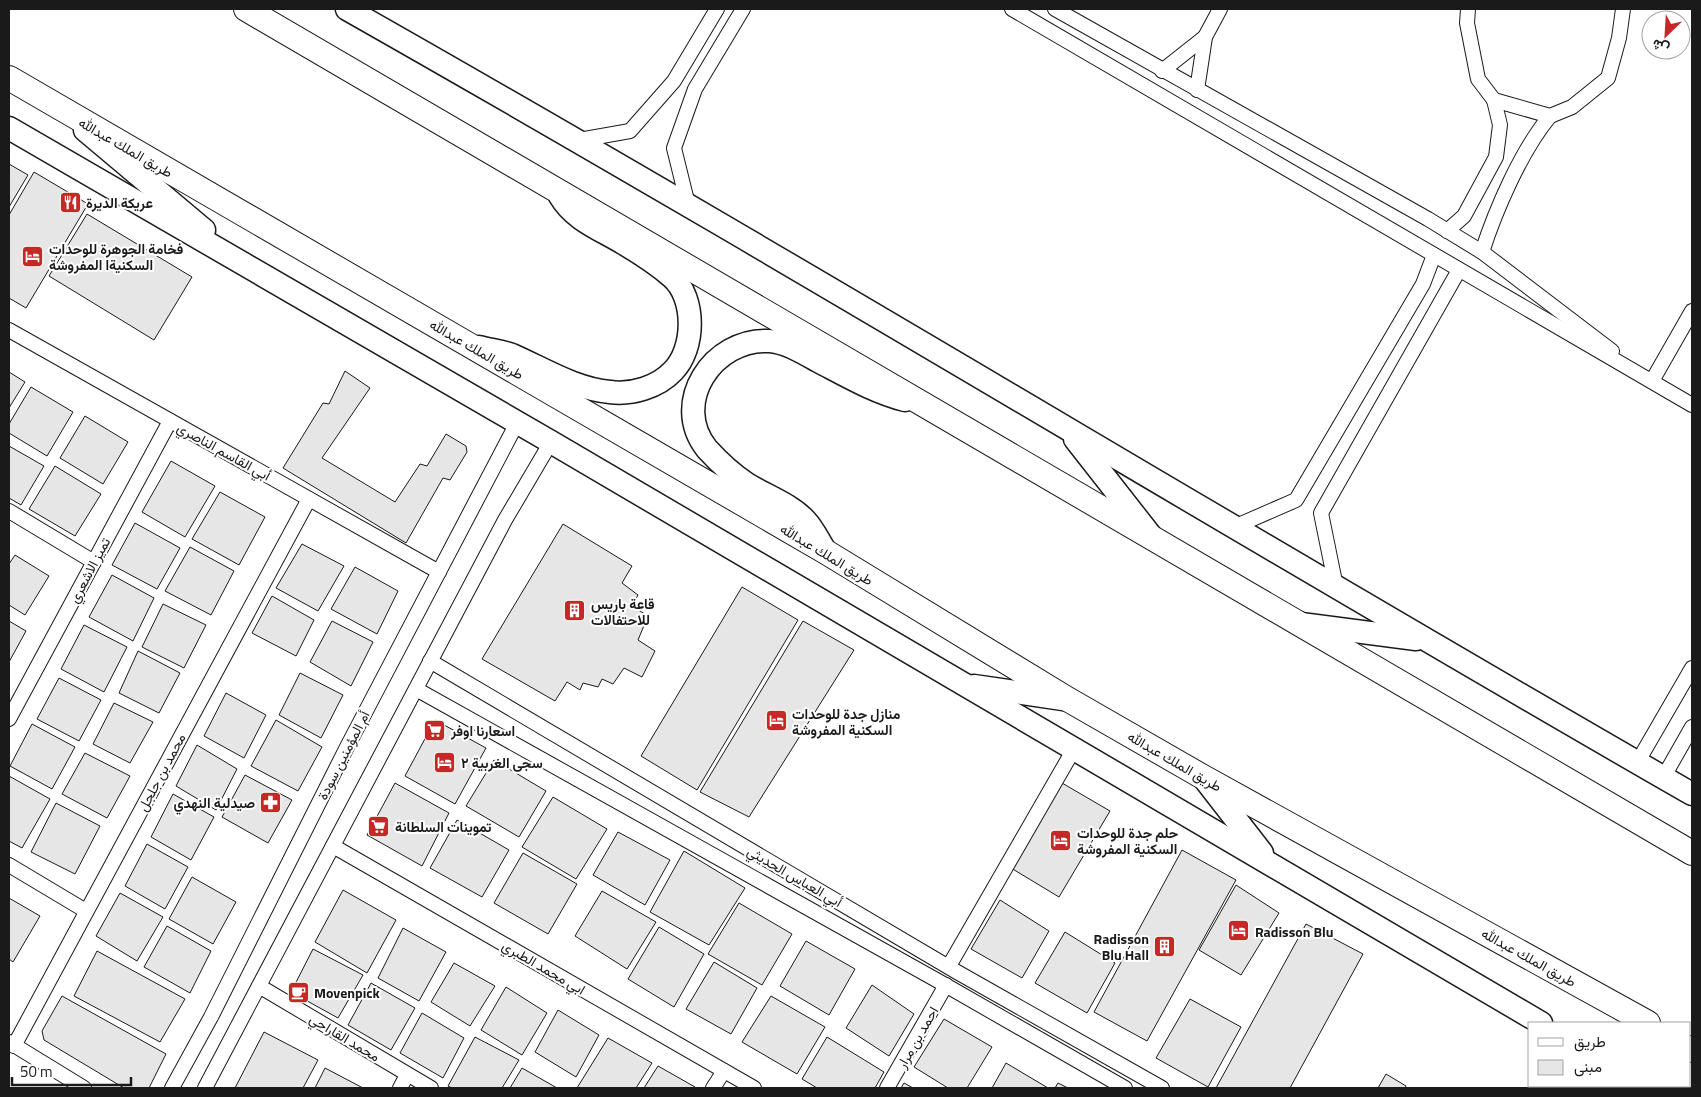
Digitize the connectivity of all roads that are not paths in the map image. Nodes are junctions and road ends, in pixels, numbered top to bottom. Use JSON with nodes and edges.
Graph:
{"nodes":[{"id":1,"x":246,"y":9,"type":"edge"},
{"id":2,"x":347,"y":9,"type":"edge"},
{"id":3,"x":717,"y":9,"type":"edge"},
{"id":4,"x":743,"y":9,"type":"edge"},
{"id":5,"x":1012,"y":9,"type":"edge"},
{"id":6,"x":1055,"y":9,"type":"edge"},
{"id":7,"x":1220,"y":9,"type":"edge"},
{"id":8,"x":1468,"y":9,"type":"edge"},
{"id":9,"x":1623,"y":9,"type":"edge"},
{"id":10,"x":1205,"y":37,"type":"junction"},
{"id":11,"x":1162,"y":71,"type":"junction"},
{"id":12,"x":9,"y":78,"type":"edge"},
{"id":13,"x":1197,"y":90,"type":"junction"},
{"id":14,"x":1494,"y":100,"type":"junction"},
{"id":15,"x":62,"y":110,"type":"junction"},
{"id":16,"x":1550,"y":116,"type":"junction"},
{"id":17,"x":9,"y":128,"type":"edge"},
{"id":18,"x":579,"y":140,"type":"junction"},
{"id":19,"x":556,"y":189,"type":"junction"},
{"id":20,"x":688,"y":205,"type":"junction"},
{"id":21,"x":1447,"y":231,"type":"junction"},
{"id":22,"x":1482,"y":252,"type":"junction"},
{"id":23,"x":1434,"y":255,"type":"junction"},
{"id":24,"x":249,"y":268,"type":"junction"},
{"id":25,"x":1460,"y":270,"type":"junction"},
{"id":26,"x":1692,"y":311,"type":"edge"},
{"id":27,"x":9,"y":330,"type":"edge"},
{"id":28,"x":470,"y":345,"type":"junction"},
{"id":29,"x":1652,"y":381,"type":"junction"},
{"id":30,"x":1692,"y":397,"type":"edge"},
{"id":31,"x":1692,"y":405,"type":"edge"},
{"id":32,"x":927,"y":406,"type":"junction"},
{"id":33,"x":170,"y":421,"type":"junction"},
{"id":34,"x":517,"y":423,"type":"junction"},
{"id":35,"x":1068,"y":430,"type":"junction"},
{"id":36,"x":551,"y":442,"type":"junction"},
{"id":37,"x":308,"y":499,"type":"junction"},
{"id":38,"x":9,"y":511,"type":"edge"},
{"id":39,"x":1234,"y":527,"type":"junction"},
{"id":40,"x":1152,"y":537,"type":"junction"},
{"id":41,"x":826,"y":552,"type":"junction"},
{"id":42,"x":94,"y":562,"type":"junction"},
{"id":43,"x":439,"y":572,"type":"junction"},
{"id":44,"x":1336,"y":587,"type":"junction"},
{"id":45,"x":1301,"y":624,"type":"junction"},
{"id":46,"x":1427,"y":640,"type":"junction"},
{"id":47,"x":430,"y":661,"type":"junction"},
{"id":48,"x":1692,"y":668,"type":"edge"},
{"id":49,"x":963,"y":684,"type":"junction"},
{"id":50,"x":416,"y":689,"type":"junction"},
{"id":51,"x":14,"y":696,"type":"edge"},
{"id":52,"x":1069,"y":700,"type":"junction"},
{"id":53,"x":9,"y":719,"type":"edge"},
{"id":54,"x":1692,"y":728,"type":"edge"},
{"id":55,"x":1074,"y":749,"type":"junction"},
{"id":56,"x":1637,"y":763,"type":"junction"},
{"id":57,"x":1202,"y":777,"type":"junction"},
{"id":58,"x":1663,"y":778,"type":"junction"},
{"id":59,"x":1692,"y":794,"type":"edge"},
{"id":60,"x":333,"y":846,"type":"junction"},
{"id":61,"x":1692,"y":852,"type":"edge"},
{"id":62,"x":9,"y":864,"type":"edge"},
{"id":63,"x":1270,"y":864,"type":"junction"},
{"id":64,"x":86,"y":912,"type":"junction"},
{"id":65,"x":949,"y":966,"type":"junction"},
{"id":66,"x":946,"y":985,"type":"junction"},
{"id":67,"x":259,"y":986,"type":"junction"},
{"id":68,"x":1639,"y":1018,"type":"edge"},
{"id":69,"x":1539,"y":1022,"type":"edge"},
{"id":70,"x":12,"y":1044,"type":"edge"},
{"id":71,"x":724,"y":1071,"type":"junction"},
{"id":72,"x":408,"y":1075,"type":"junction"},
{"id":73,"x":84,"y":1088,"type":"edge"},
{"id":74,"x":172,"y":1088,"type":"edge"},
{"id":75,"x":205,"y":1088,"type":"edge"},
{"id":76,"x":400,"y":1088,"type":"edge"},
{"id":77,"x":430,"y":1088,"type":"edge"},
{"id":78,"x":713,"y":1088,"type":"edge"},
{"id":79,"x":754,"y":1088,"type":"edge"},
{"id":80,"x":887,"y":1088,"type":"edge"},
{"id":81,"x":1125,"y":1088,"type":"edge"},
{"id":82,"x":1162,"y":1088,"type":"edge"}],
"edges":[{"from":1,"to":19,"type":"highway"},
{"from":2,"to":18,"type":"main road"},
{"from":3,"to":18,"type":"street"},
{"from":4,"to":20,"type":"street"},
{"from":5,"to":23,"type":"street"},
{"from":6,"to":11,"type":"street"},
{"from":7,"to":10,"type":"street"},
{"from":8,"to":14,"type":"street"},
{"from":9,"to":16,"type":"street"},
{"from":10,"to":11,"type":"street"},
{"from":10,"to":13,"type":"street"},
{"from":11,"to":13,"type":"street"},
{"from":12,"to":15,"type":"highway","name":"طريق الملك عبدالله"},
{"from":13,"to":21,"type":"street"},
{"from":14,"to":16,"type":"street"},
{"from":14,"to":21,"type":"street"},
{"from":15,"to":24,"type":"main road"},
{"from":15,"to":28,"type":"highway","name":"طريق الملك عبدالله"},
{"from":16,"to":22,"type":"street"},
{"from":17,"to":24,"type":"main road"},
{"from":18,"to":20,"type":"main road"},
{"from":19,"to":28,"type":"main road"},
{"from":19,"to":32,"type":"highway"},
{"from":20,"to":35,"type":"main road"},
{"from":21,"to":22,"type":"street"},
{"from":22,"to":29,"type":"street"},
{"from":23,"to":25,"type":"street"},
{"from":23,"to":39,"type":"street"},
{"from":24,"to":34,"type":"main road"},
{"from":25,"to":31,"type":"street"},
{"from":25,"to":44,"type":"street"},
{"from":26,"to":29,"type":"street"},
{"from":27,"to":33,"type":"street","name":"أبي القاسم الناصري"},
{"from":28,"to":41,"type":"highway","name":"طريق الملك عبدالله"},
{"from":29,"to":30,"type":"street"},
{"from":32,"to":40,"type":"highway"},
{"from":32,"to":41,"type":"main road"},
{"from":33,"to":37,"type":"street","name":"أبي القاسم الناصري"},
{"from":33,"to":42,"type":"street","name":"تميز الاشعري"},
{"from":34,"to":36,"type":"main road"},
{"from":34,"to":43,"type":"street","name":"أم المؤمنين سودة"},
{"from":35,"to":39,"type":"main road"},
{"from":35,"to":40,"type":"main road"},
{"from":36,"to":47,"type":"street"},
{"from":36,"to":49,"type":"main road"},
{"from":37,"to":43,"type":"street","name":"أبي القاسم الناصري"},
{"from":37,"to":64,"type":"street","name":"محمد بن جلجل"},
{"from":38,"to":42,"type":"street"},
{"from":39,"to":44,"type":"main road"},
{"from":40,"to":45,"type":"highway"},
{"from":41,"to":52,"type":"highway","name":"طريق الملك عبدالله"},
{"from":42,"to":51,"type":"street","name":"تميز الاشعري"},
{"from":43,"to":74,"type":"street","name":"أم المؤمنين سودة"},
{"from":44,"to":46,"type":"main road"},
{"from":45,"to":46,"type":"main road"},
{"from":45,"to":61,"type":"highway"},
{"from":46,"to":56,"type":"main road"},
{"from":47,"to":50,"type":"street"},
{"from":47,"to":65,"type":"street","name":"أبي العباس الحديثي"},
{"from":48,"to":56,"type":"street"},
{"from":49,"to":52,"type":"main road"},
{"from":49,"to":55,"type":"main road"},
{"from":50,"to":60,"type":"street"},
{"from":50,"to":66,"type":"street","name":"أبي العباس الحديثي"},
{"from":51,"to":53,"type":"street","name":"تميز الاشعري"},
{"from":52,"to":57,"type":"highway","name":"طريق الملك عبدالله"},
{"from":54,"to":58,"type":"street"},
{"from":55,"to":63,"type":"main road"},
{"from":55,"to":65,"type":"street"},
{"from":56,"to":58,"type":"main road"},
{"from":57,"to":63,"type":"main road"},
{"from":57,"to":68,"type":"highway","name":"طريق الملك عبدالله"},
{"from":58,"to":59,"type":"main road"},
{"from":60,"to":67,"type":"street"},
{"from":60,"to":71,"type":"street","name":"ابي محمد الطبري"},
{"from":62,"to":64,"type":"street"},
{"from":63,"to":69,"type":"main road"},
{"from":64,"to":70,"type":"street","name":"محمد بن جلجل"},
{"from":65,"to":82,"type":"street","name":"أبي العباس الحديثي"},
{"from":66,"to":80,"type":"street","name":"احمد بن مرار"},
{"from":66,"to":81,"type":"street","name":"أبي العباس الحديثي"},
{"from":67,"to":72,"type":"street","name":"محمد القاراحي"},
{"from":67,"to":75,"type":"street"},
{"from":70,"to":73,"type":"street"},
{"from":71,"to":78,"type":"street"},
{"from":71,"to":79,"type":"street","name":"ابي محمد الطبري"},
{"from":72,"to":76,"type":"street"},
{"from":72,"to":77,"type":"street","name":"محمد القاراحي"}]}
